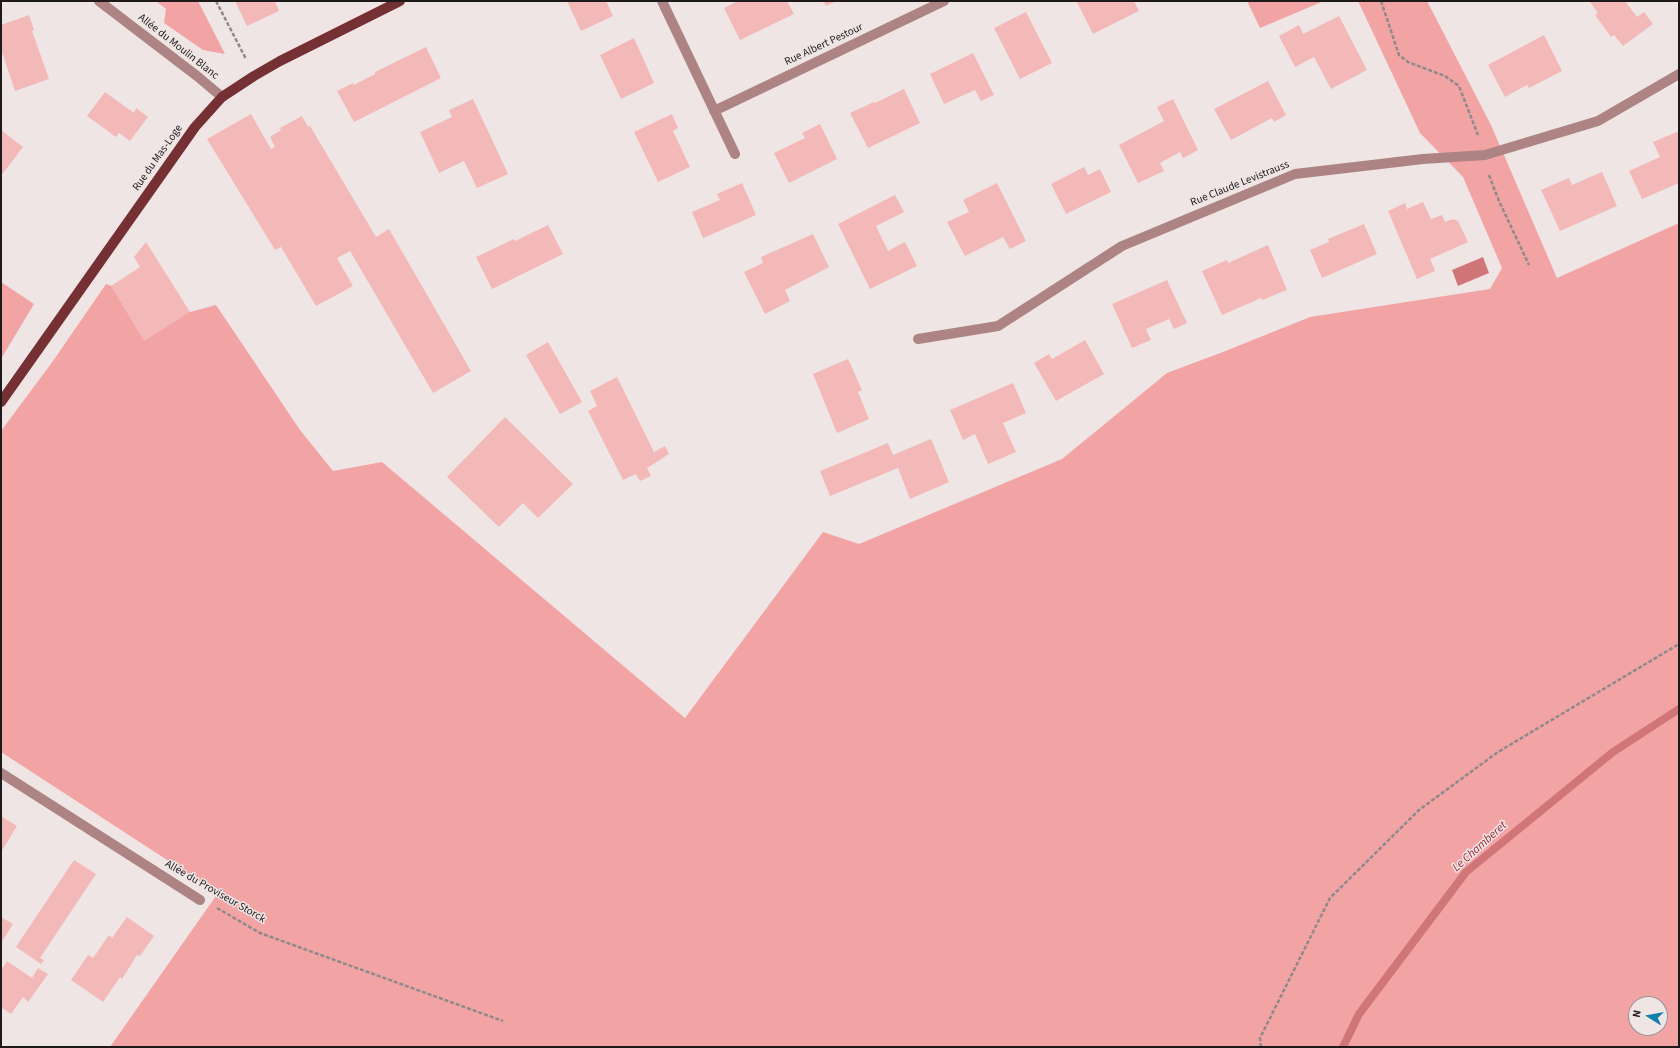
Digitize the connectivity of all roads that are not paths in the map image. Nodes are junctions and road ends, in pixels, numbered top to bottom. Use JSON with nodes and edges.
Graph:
{"nodes":[{"id":1,"x":99,"y":1,"type":"edge"},
{"id":2,"x":400,"y":1,"type":"edge"},
{"id":3,"x":662,"y":1,"type":"edge"},
{"id":4,"x":944,"y":1,"type":"edge"},
{"id":5,"x":1679,"y":74,"type":"edge"},
{"id":6,"x":222,"y":97,"type":"junction"},
{"id":7,"x":714,"y":111,"type":"junction"},
{"id":8,"x":735,"y":154,"type":"dead end"},
{"id":9,"x":918,"y":339,"type":"dead end"},
{"id":10,"x":1,"y":402,"type":"edge"},
{"id":11,"x":1,"y":773,"type":"edge"},
{"id":12,"x":200,"y":900,"type":"road end"}],
"edges":[{"from":1,"to":6,"type":"street","name":"Allée du Moulin Blanc"},
{"from":2,"to":6,"type":"main road","name":"Rue du Mas-Loge"},
{"from":3,"to":7,"type":"street"},
{"from":4,"to":7,"type":"street","name":"Rue Albert Pestour"},
{"from":5,"to":9,"type":"street","name":"Rue Claude Levistrauss"},
{"from":6,"to":10,"type":"main road","name":"Rue du Mas-Loge"},
{"from":7,"to":8,"type":"street"},
{"from":11,"to":12,"type":"street","name":"Allée du Proviseur Storck"}]}
